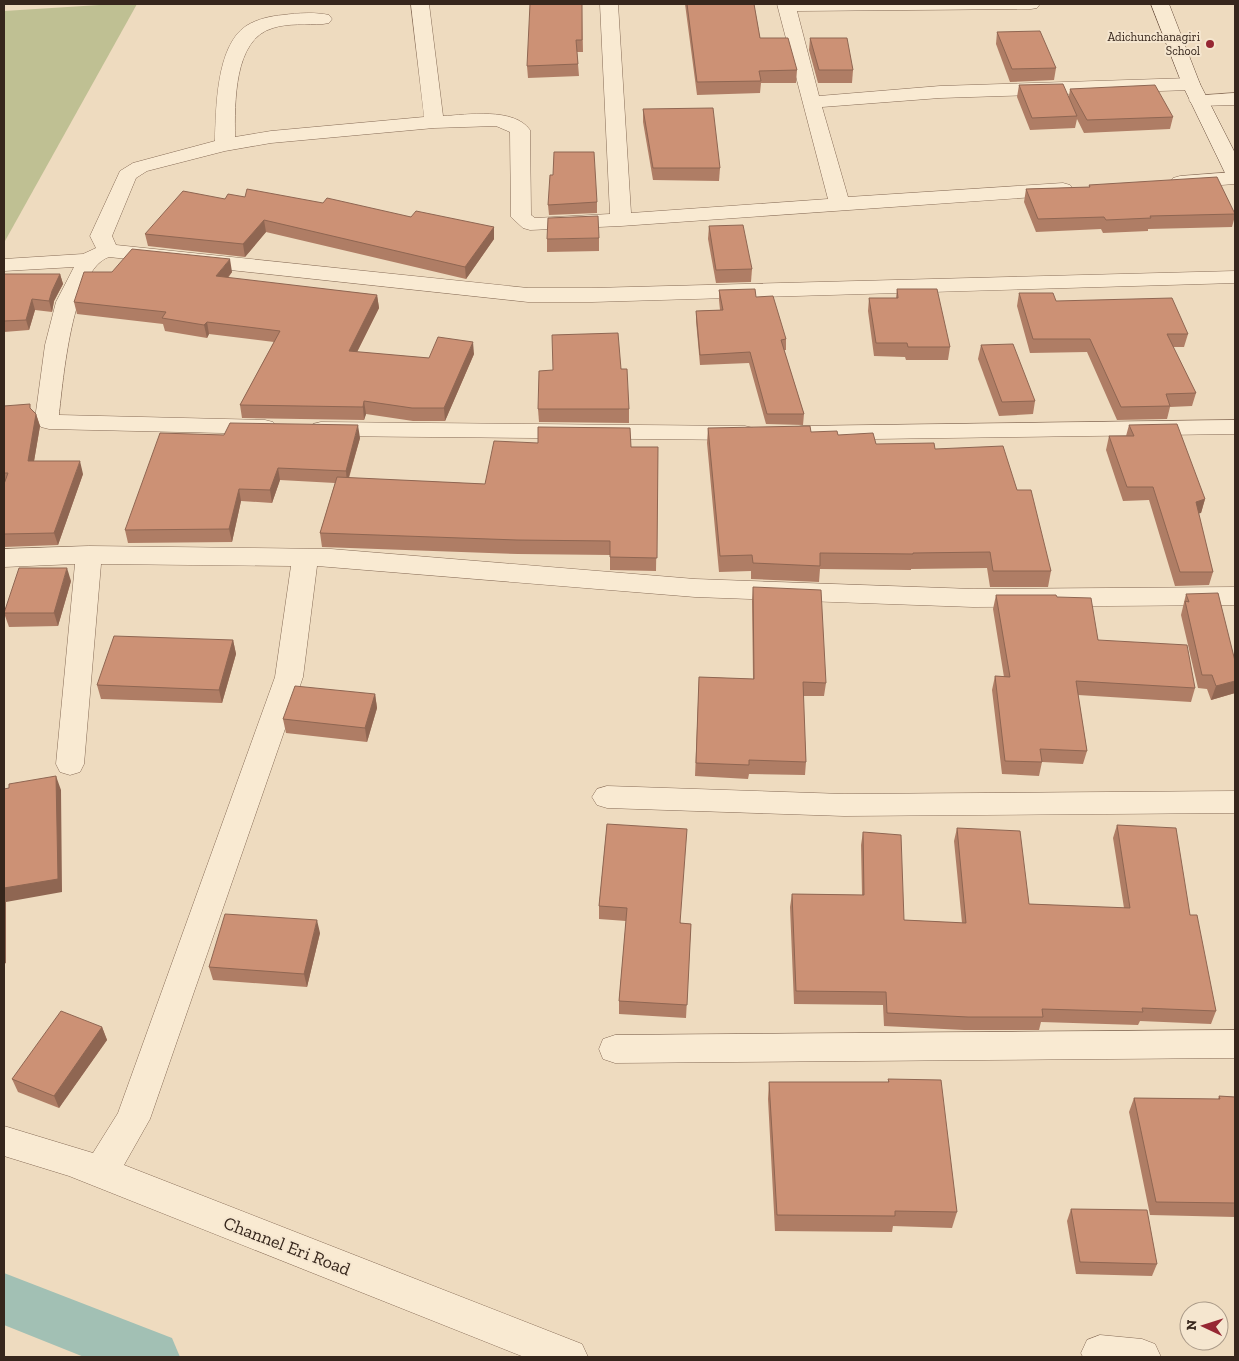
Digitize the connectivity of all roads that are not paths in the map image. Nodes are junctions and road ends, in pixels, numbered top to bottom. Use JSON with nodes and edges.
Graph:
{"nodes":[{"id":1,"x":420,"y":4,"type":"edge"},
{"id":2,"x":609,"y":4,"type":"edge"},
{"id":3,"x":1031,"y":4,"type":"edge"},
{"id":4,"x":1160,"y":4,"type":"edge"},
{"id":5,"x":787,"y":5,"type":"edge"},
{"id":6,"x":322,"y":19,"type":"dead end"},
{"id":7,"x":1195,"y":92,"type":"junction"},
{"id":8,"x":1235,"y":99,"type":"edge"},
{"id":9,"x":811,"y":102,"type":"junction"},
{"id":10,"x":434,"y":122,"type":"junction"},
{"id":11,"x":225,"y":146,"type":"junction"},
{"id":12,"x":1235,"y":173,"type":"edge"},
{"id":13,"x":1235,"y":178,"type":"edge"},
{"id":14,"x":1156,"y":183,"type":"edge"},
{"id":15,"x":1087,"y":188,"type":"edge"},
{"id":16,"x":840,"y":204,"type":"junction"},
{"id":17,"x":621,"y":220,"type":"junction"},
{"id":18,"x":98,"y":255,"type":"junction"},
{"id":19,"x":4,"y":266,"type":"edge"},
{"id":20,"x":1235,"y":277,"type":"edge"},
{"id":21,"x":1235,"y":427,"type":"edge"},
{"id":22,"x":89,"y":555,"type":"junction"},
{"id":23,"x":4,"y":558,"type":"edge"},
{"id":24,"x":305,"y":558,"type":"junction"},
{"id":25,"x":1235,"y":596,"type":"edge"},
{"id":26,"x":70,"y":764,"type":"dead end"},
{"id":27,"x":607,"y":797,"type":"dead end"},
{"id":28,"x":1235,"y":802,"type":"edge"},
{"id":29,"x":1235,"y":1044,"type":"edge"},
{"id":30,"x":615,"y":1049,"type":"dead end"},
{"id":31,"x":4,"y":1141,"type":"edge"},
{"id":32,"x":100,"y":1173,"type":"junction"},
{"id":33,"x":1100,"y":1353,"type":"dead end"},
{"id":34,"x":569,"y":1357,"type":"edge"},
{"id":35,"x":1142,"y":1357,"type":"edge"}],
"edges":[{"from":1,"to":10,"type":"street"},
{"from":2,"to":17,"type":"street"},
{"from":3,"to":5,"type":"street"},
{"from":4,"to":7,"type":"street"},
{"from":5,"to":9,"type":"street"},
{"from":6,"to":11,"type":"street"},
{"from":7,"to":8,"type":"street"},
{"from":7,"to":9,"type":"street"},
{"from":7,"to":12,"type":"street"},
{"from":9,"to":16,"type":"street"},
{"from":10,"to":11,"type":"street"},
{"from":10,"to":17,"type":"street"},
{"from":11,"to":18,"type":"street"},
{"from":13,"to":14,"type":"street"},
{"from":15,"to":16,"type":"street"},
{"from":16,"to":17,"type":"street"},
{"from":18,"to":19,"type":"street"},
{"from":18,"to":20,"type":"street"},
{"from":18,"to":21,"type":"street"},
{"from":22,"to":23,"type":"street"},
{"from":22,"to":24,"type":"street"},
{"from":22,"to":26,"type":"street"},
{"from":24,"to":25,"type":"street"},
{"from":24,"to":32,"type":"street"},
{"from":27,"to":28,"type":"street"},
{"from":29,"to":30,"type":"street"},
{"from":31,"to":32,"type":"street","name":"Channel Eri Road"},
{"from":32,"to":34,"type":"street","name":"Channel Eri Road"},
{"from":33,"to":35,"type":"street"}]}
